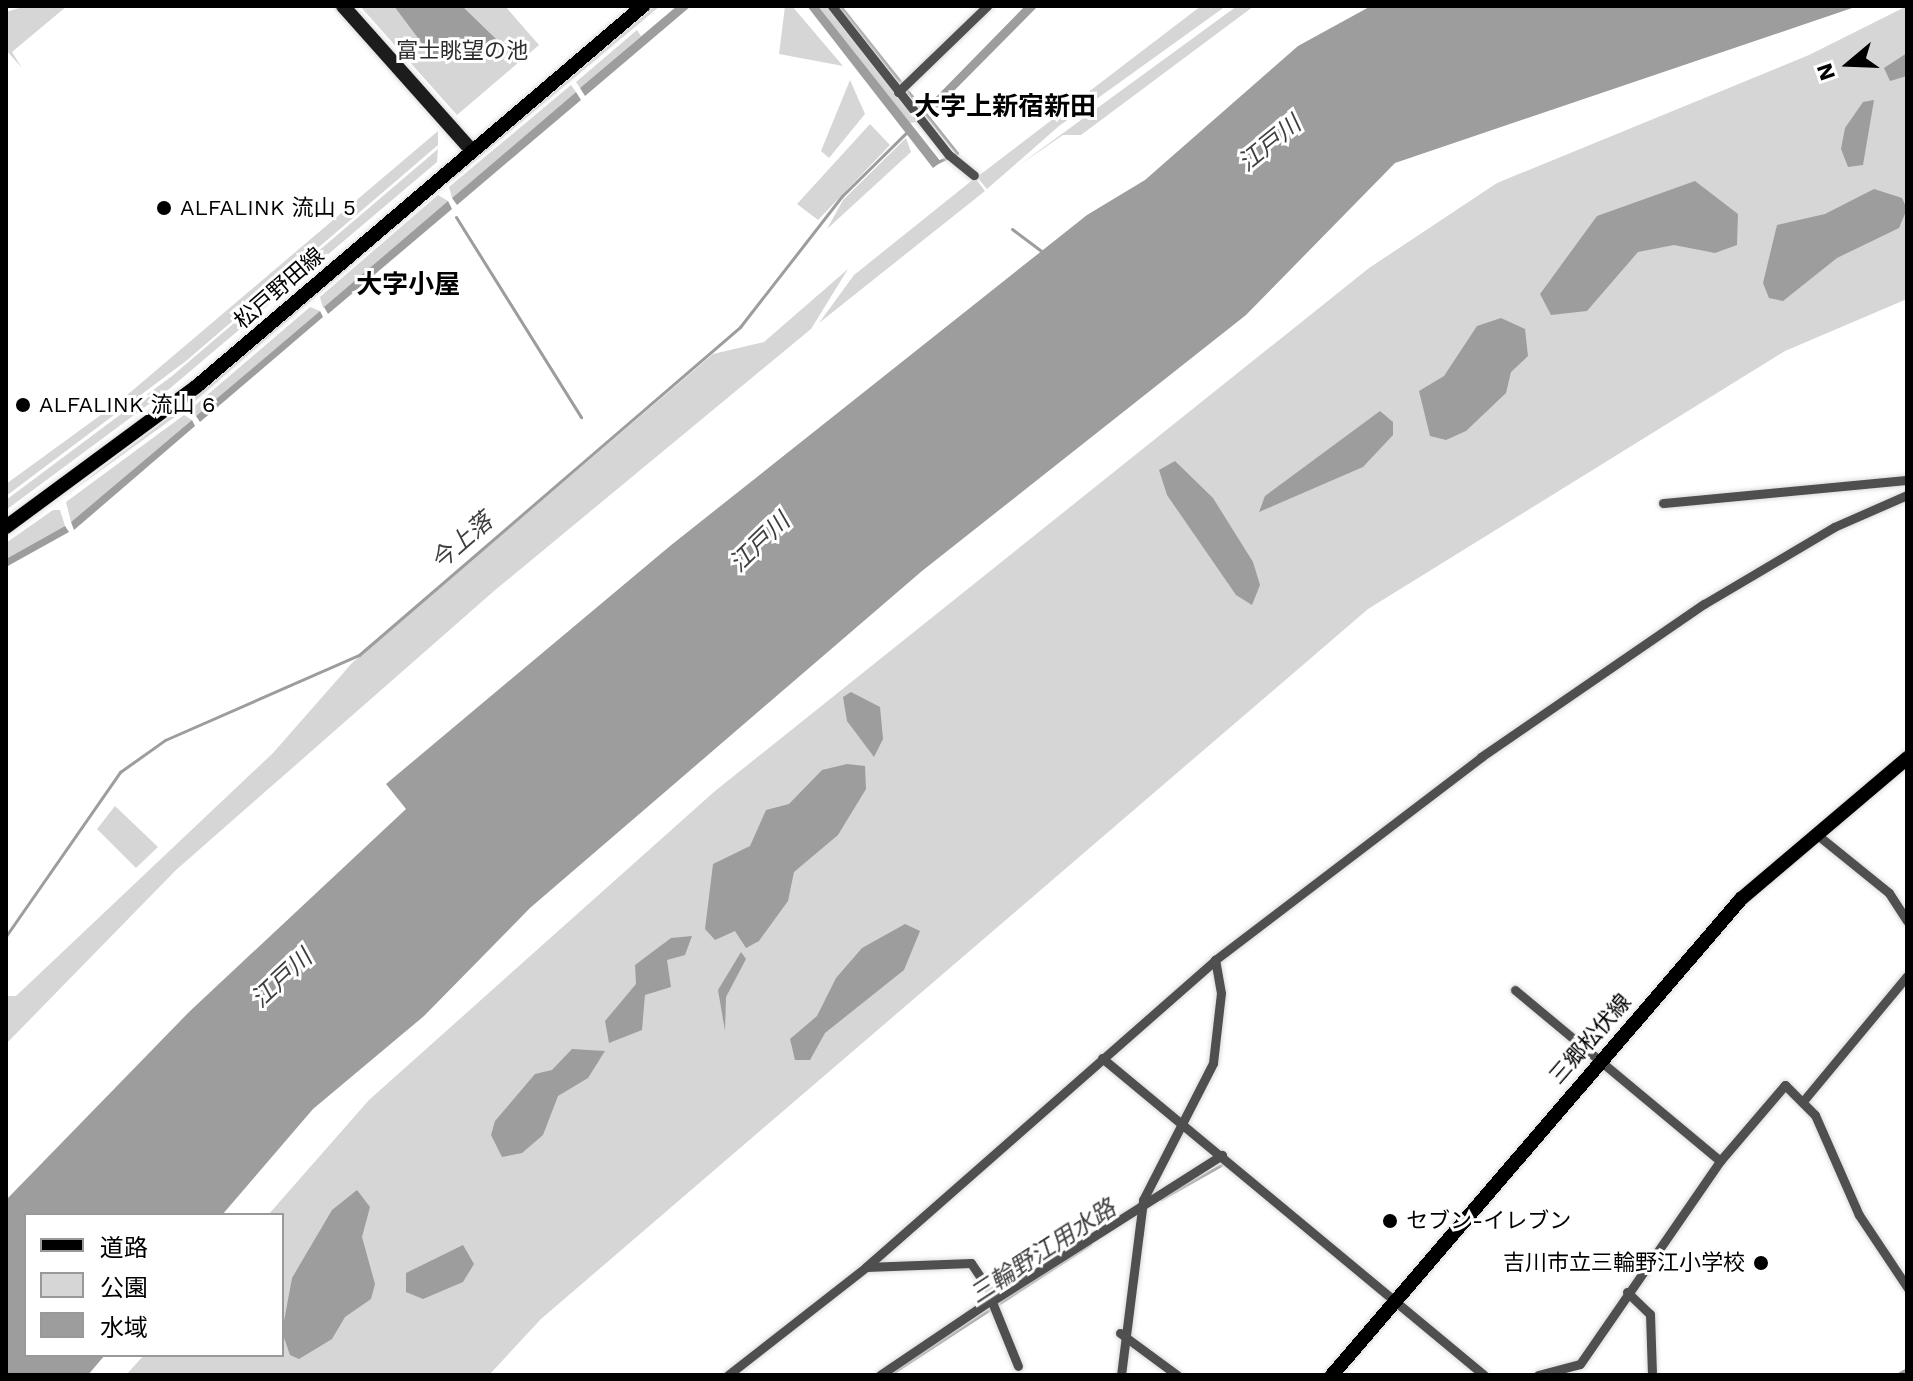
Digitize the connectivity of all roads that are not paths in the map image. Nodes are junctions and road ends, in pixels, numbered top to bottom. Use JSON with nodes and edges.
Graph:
{"nodes":[{"id":1,"x":343,"y":6,"type":"edge"},
{"id":2,"x":643,"y":6,"type":"edge"},
{"id":3,"x":832,"y":6,"type":"edge"},
{"id":4,"x":987,"y":6,"type":"edge"},
{"id":5,"x":903,"y":89,"type":"junction"},
{"id":6,"x":472,"y":151,"type":"junction"},
{"id":7,"x":974,"y":175,"type":"dead end"},
{"id":8,"x":1907,"y":480,"type":"edge"},
{"id":9,"x":1907,"y":495,"type":"edge"},
{"id":10,"x":1663,"y":503,"type":"dead end"},
{"id":11,"x":6,"y":527,"type":"edge"},
{"id":12,"x":1907,"y":758,"type":"edge"},
{"id":13,"x":1813,"y":831,"type":"junction"},
{"id":14,"x":1907,"y":921,"type":"edge"},
{"id":15,"x":1215,"y":960,"type":"junction"},
{"id":16,"x":1907,"y":976,"type":"edge"},
{"id":17,"x":1515,"y":990,"type":"dead end"},
{"id":18,"x":1102,"y":1058,"type":"junction"},
{"id":19,"x":1599,"y":1062,"type":"junction"},
{"id":20,"x":1804,"y":1100,"type":"junction"},
{"id":21,"x":1185,"y":1126,"type":"junction"},
{"id":22,"x":1222,"y":1155,"type":"junction"},
{"id":23,"x":1720,"y":1161,"type":"junction"},
{"id":24,"x":1143,"y":1200,"type":"junction"},
{"id":25,"x":866,"y":1267,"type":"junction"},
{"id":26,"x":1907,"y":1287,"type":"edge"},
{"id":27,"x":1627,"y":1292,"type":"junction"},
{"id":28,"x":993,"y":1300,"type":"junction"},
{"id":29,"x":1397,"y":1300,"type":"junction"},
{"id":30,"x":1120,"y":1333,"type":"junction"},
{"id":31,"x":1018,"y":1366,"type":"dead end"},
{"id":32,"x":728,"y":1375,"type":"edge"},
{"id":33,"x":880,"y":1375,"type":"edge"},
{"id":34,"x":1121,"y":1375,"type":"edge"},
{"id":35,"x":1177,"y":1375,"type":"edge"},
{"id":36,"x":1332,"y":1375,"type":"edge"},
{"id":37,"x":1484,"y":1375,"type":"edge"},
{"id":38,"x":1538,"y":1375,"type":"edge"},
{"id":39,"x":1652,"y":1375,"type":"edge"}],
"edges":[{"from":1,"to":6,"type":"street"},
{"from":2,"to":6,"type":"main road","name":"松戸野田線"},
{"from":3,"to":5,"type":"street"},
{"from":4,"to":5,"type":"street"},
{"from":5,"to":7,"type":"street"},
{"from":6,"to":11,"type":"main road","name":"松戸野田線"},
{"from":8,"to":10,"type":"street"},
{"from":9,"to":15,"type":"street"},
{"from":12,"to":13,"type":"main road","name":"三郷松伏線"},
{"from":13,"to":14,"type":"street"},
{"from":13,"to":19,"type":"main road","name":"三郷松伏線"},
{"from":15,"to":18,"type":"street"},
{"from":15,"to":21,"type":"street"},
{"from":16,"to":20,"type":"street"},
{"from":17,"to":19,"type":"street"},
{"from":18,"to":21,"type":"street"},
{"from":18,"to":25,"type":"street"},
{"from":19,"to":23,"type":"street"},
{"from":19,"to":29,"type":"main road","name":"三郷松伏線"},
{"from":20,"to":23,"type":"street"},
{"from":20,"to":26,"type":"street"},
{"from":21,"to":22,"type":"street"},
{"from":21,"to":24,"type":"street"},
{"from":22,"to":24,"type":"street"},
{"from":22,"to":29,"type":"street"},
{"from":23,"to":27,"type":"street"},
{"from":24,"to":28,"type":"street"},
{"from":24,"to":30,"type":"street"},
{"from":25,"to":28,"type":"street"},
{"from":25,"to":32,"type":"street"},
{"from":27,"to":38,"type":"street"},
{"from":27,"to":39,"type":"street"},
{"from":28,"to":31,"type":"street"},
{"from":28,"to":33,"type":"street"},
{"from":29,"to":36,"type":"main road","name":"三郷松伏線"},
{"from":29,"to":37,"type":"street"},
{"from":30,"to":34,"type":"street"},
{"from":30,"to":35,"type":"street"}]}
